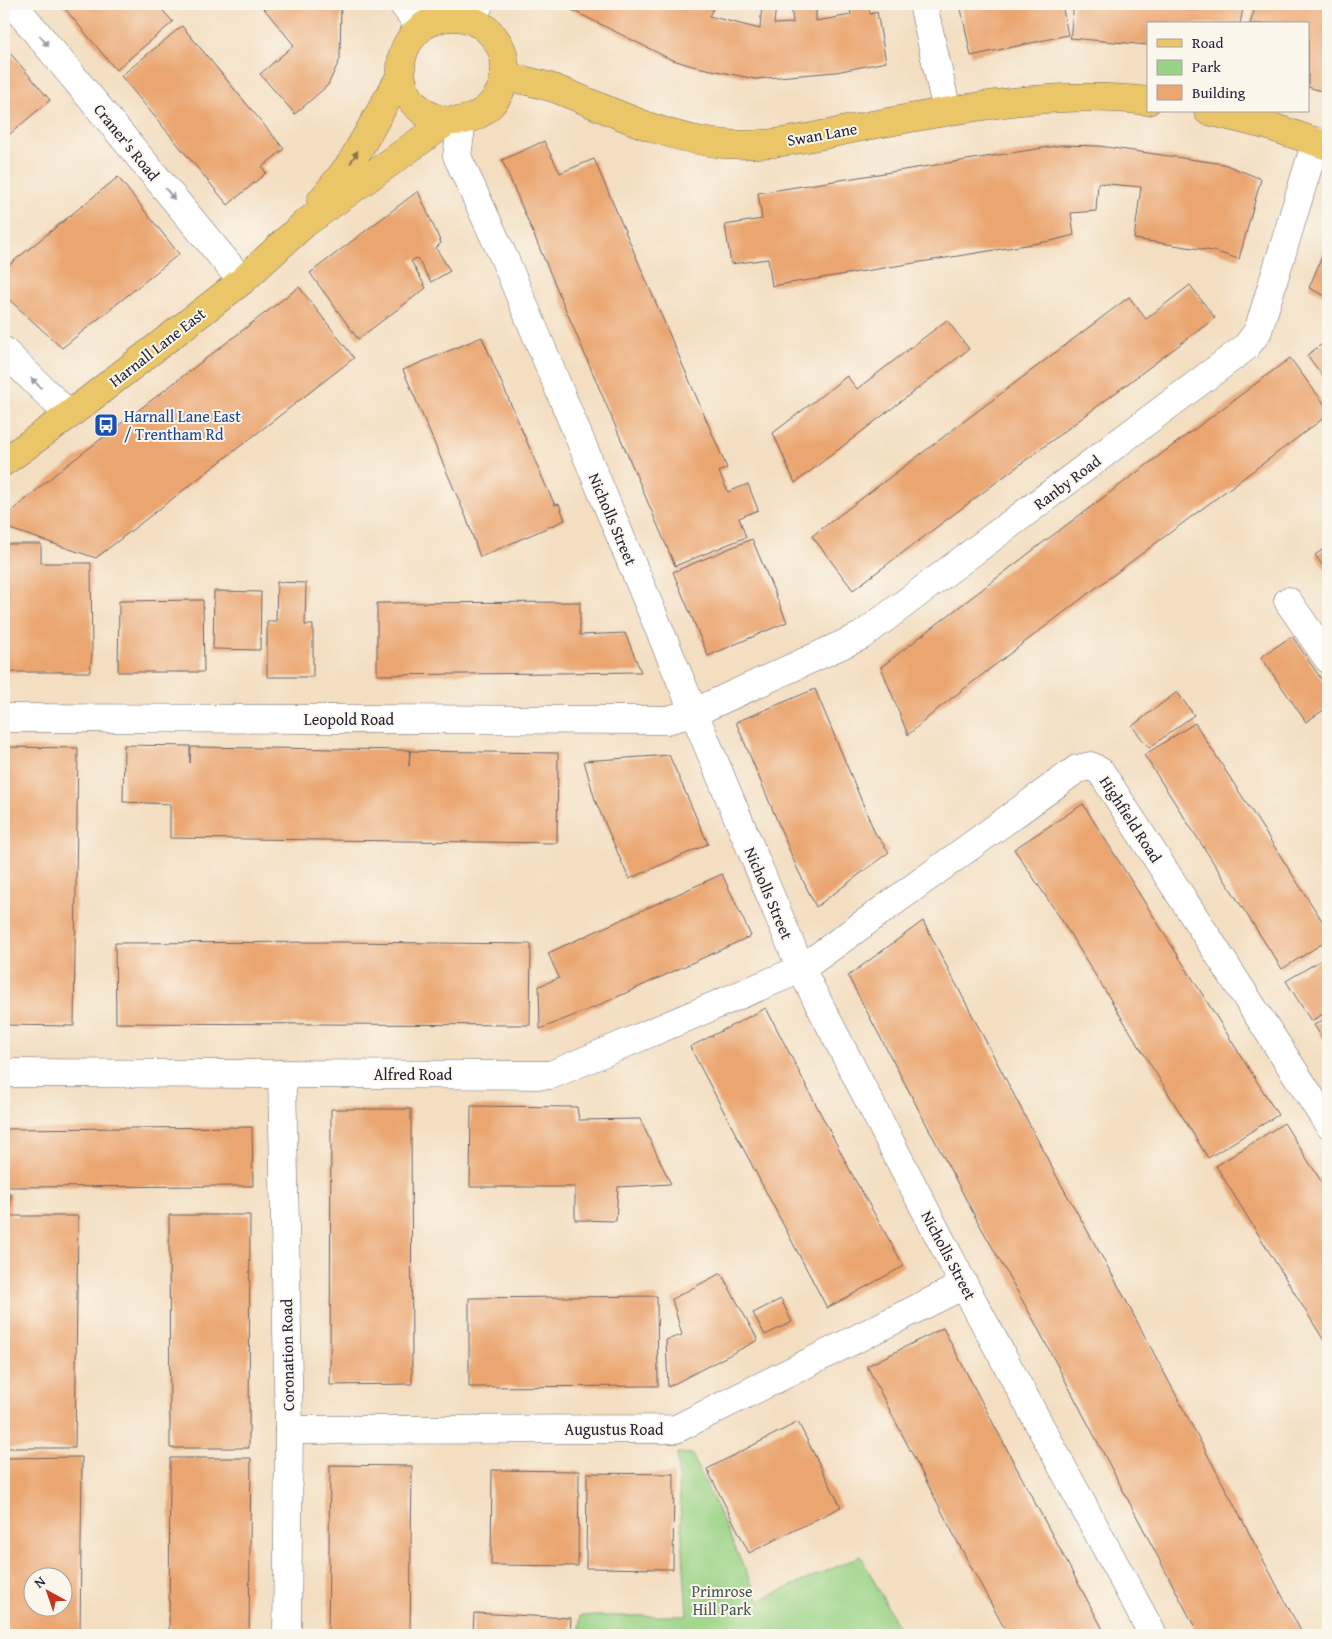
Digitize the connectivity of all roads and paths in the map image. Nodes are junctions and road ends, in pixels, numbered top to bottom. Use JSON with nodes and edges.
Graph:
{"nodes":[{"id":1,"x":13,"y":4,"type":"edge"},
{"id":2,"x":402,"y":4,"type":"edge"},
{"id":3,"x":923,"y":4,"type":"edge"},
{"id":4,"x":476,"y":13,"type":"edge"},
{"id":5,"x":421,"y":28,"type":"junction"},
{"id":6,"x":401,"y":75,"type":"junction"},
{"id":7,"x":504,"y":76,"type":"junction"},
{"id":8,"x":1147,"y":101,"type":"edge"},
{"id":9,"x":947,"y":111,"type":"junction"},
{"id":10,"x":1212,"y":112,"type":"edge"},
{"id":11,"x":454,"y":121,"type":"junction"},
{"id":12,"x":1322,"y":143,"type":"edge"},
{"id":13,"x":304,"y":224,"type":"junction"},
{"id":14,"x":242,"y":281,"type":"junction"},
{"id":15,"x":4,"y":351,"type":"edge"},
{"id":16,"x":69,"y":415,"type":"junction"},
{"id":17,"x":4,"y":462,"type":"edge"},
{"id":18,"x":1288,"y":600,"type":"dead end"},
{"id":19,"x":1328,"y":659,"type":"edge"},
{"id":20,"x":693,"y":713,"type":"junction"},
{"id":21,"x":4,"y":718,"type":"edge"},
{"id":22,"x":801,"y":969,"type":"junction"},
{"id":23,"x":4,"y":1073,"type":"edge"},
{"id":24,"x":282,"y":1074,"type":"junction"},
{"id":25,"x":1328,"y":1124,"type":"edge"},
{"id":26,"x":964,"y":1285,"type":"junction"},
{"id":27,"x":289,"y":1430,"type":"junction"},
{"id":28,"x":287,"y":1635,"type":"edge"},
{"id":29,"x":1153,"y":1635,"type":"edge"}],
"edges":[{"from":1,"to":14,"type":"street","name":"Craner's Road","one_way":true},
{"from":2,"to":5,"type":"street"},
{"from":3,"to":9,"type":"street"},
{"from":4,"to":5,"type":"main road"},
{"from":4,"to":7,"type":"main road"},
{"from":5,"to":6,"type":"main road"},
{"from":6,"to":11,"type":"main road"},
{"from":13,"to":6,"type":"main road","name":"Harnall Lane East","one_way":true},
{"from":7,"to":9,"type":"main road","name":"Swan Lane"},
{"from":7,"to":11,"type":"main road"},
{"from":8,"to":9,"type":"main road","name":"Swan Lane"},
{"from":10,"to":12,"type":"main road"},
{"from":11,"to":13,"type":"main road","name":"Harnall Lane East"},
{"from":11,"to":20,"type":"street","name":"Nicholls Street"},
{"from":12,"to":20,"type":"street","name":"Ranby Road"},
{"from":13,"to":14,"type":"main road","name":"Harnall Lane East"},
{"from":14,"to":16,"type":"main road","name":"Harnall Lane East"},
{"from":16,"to":15,"type":"street","one_way":true},
{"from":16,"to":17,"type":"main road","name":"Harnall Lane East"},
{"from":18,"to":19,"type":"street"},
{"from":20,"to":21,"type":"street","name":"Leopold Road"},
{"from":20,"to":22,"type":"street","name":"Nicholls Street"},
{"from":22,"to":24,"type":"street","name":"Alfred Road"},
{"from":22,"to":25,"type":"street","name":"Highfield Road"},
{"from":22,"to":26,"type":"street","name":"Nicholls Street"},
{"from":23,"to":24,"type":"street","name":"Alfred Road"},
{"from":24,"to":27,"type":"street","name":"Coronation Road"},
{"from":26,"to":27,"type":"street","name":"Augustus Road"},
{"from":26,"to":29,"type":"street","name":"Nicholls Street"},
{"from":27,"to":28,"type":"street","name":"Coronation Road"}]}
